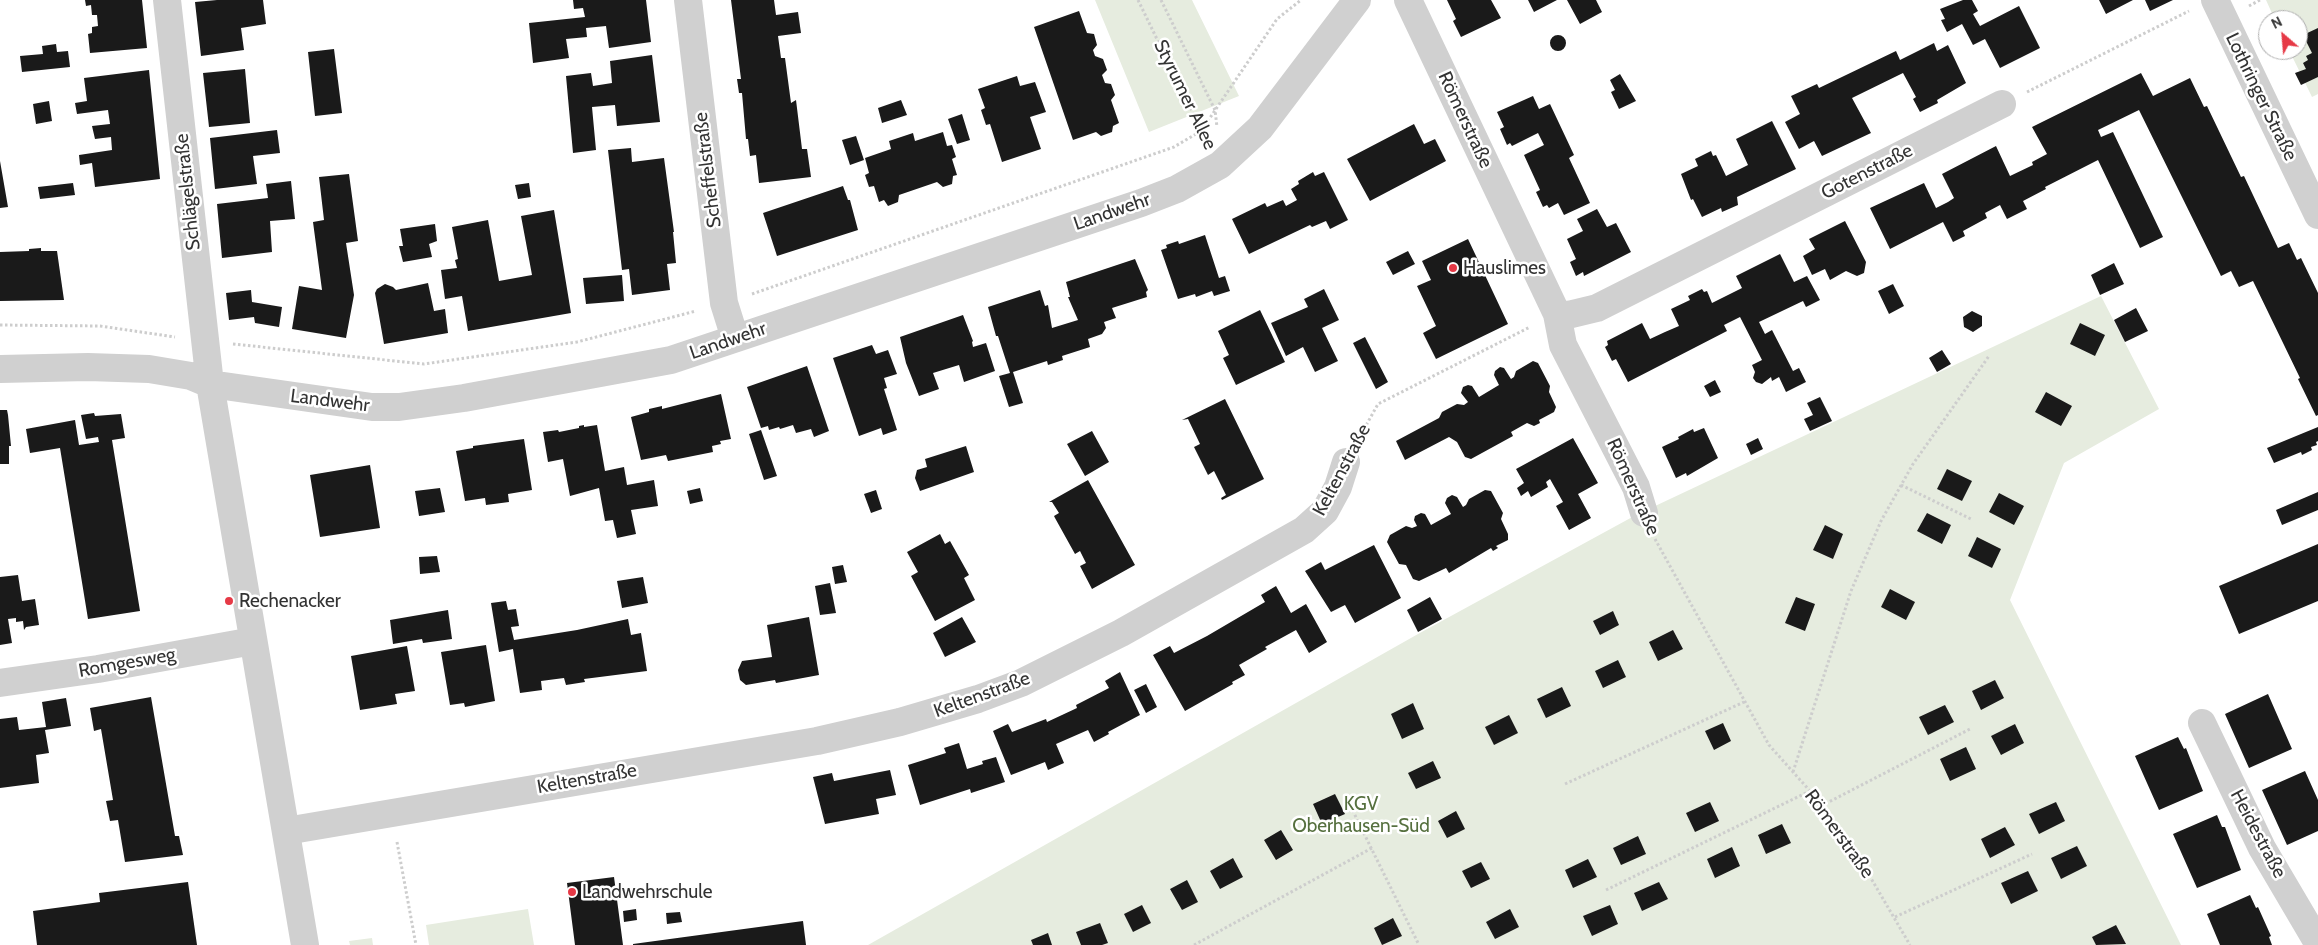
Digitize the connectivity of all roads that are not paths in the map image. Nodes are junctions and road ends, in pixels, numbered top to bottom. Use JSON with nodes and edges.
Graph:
{"nodes":[{"id":1,"x":167,"y":0,"type":"edge"},
{"id":2,"x":688,"y":0,"type":"edge"},
{"id":3,"x":1357,"y":0,"type":"edge"},
{"id":4,"x":1408,"y":0,"type":"edge"},
{"id":5,"x":2215,"y":0,"type":"edge"},
{"id":6,"x":2002,"y":104,"type":"road end"},
{"id":7,"x":2313,"y":204,"type":"edge"},
{"id":8,"x":1556,"y":314,"type":"junction"},
{"id":9,"x":735,"y":338,"type":"junction"},
{"id":10,"x":0,"y":369,"type":"edge"},
{"id":11,"x":210,"y":384,"type":"junction"},
{"id":12,"x":1346,"y":462,"type":"road end"},
{"id":13,"x":1644,"y":514,"type":"road end"},
{"id":14,"x":253,"y":642,"type":"junction"},
{"id":15,"x":0,"y":683,"type":"edge"},
{"id":16,"x":2202,"y":722,"type":"dead end"},
{"id":17,"x":286,"y":831,"type":"junction"},
{"id":18,"x":2318,"y":943,"type":"edge"},
{"id":19,"x":305,"y":945,"type":"edge"}],
"edges":[{"from":1,"to":11,"type":"street","name":"Schlägelstraße"},
{"from":2,"to":9,"type":"street","name":"Scheffelstraße"},
{"from":3,"to":9,"type":"street","name":"Landwehr"},
{"from":4,"to":8,"type":"street","name":"Römerstraße"},
{"from":5,"to":7,"type":"street","name":"Lothringer Straße"},
{"from":6,"to":8,"type":"street","name":"Gotenstraße"},
{"from":8,"to":13,"type":"street","name":"Römerstraße"},
{"from":9,"to":11,"type":"street","name":"Landwehr"},
{"from":10,"to":11,"type":"street","name":"Landwehr"},
{"from":11,"to":14,"type":"street"},
{"from":12,"to":17,"type":"street","name":"Keltenstraße"},
{"from":14,"to":15,"type":"street","name":"Romgesweg"},
{"from":14,"to":17,"type":"street"},
{"from":16,"to":18,"type":"street","name":"Heidestraße"},
{"from":17,"to":19,"type":"street"}]}
